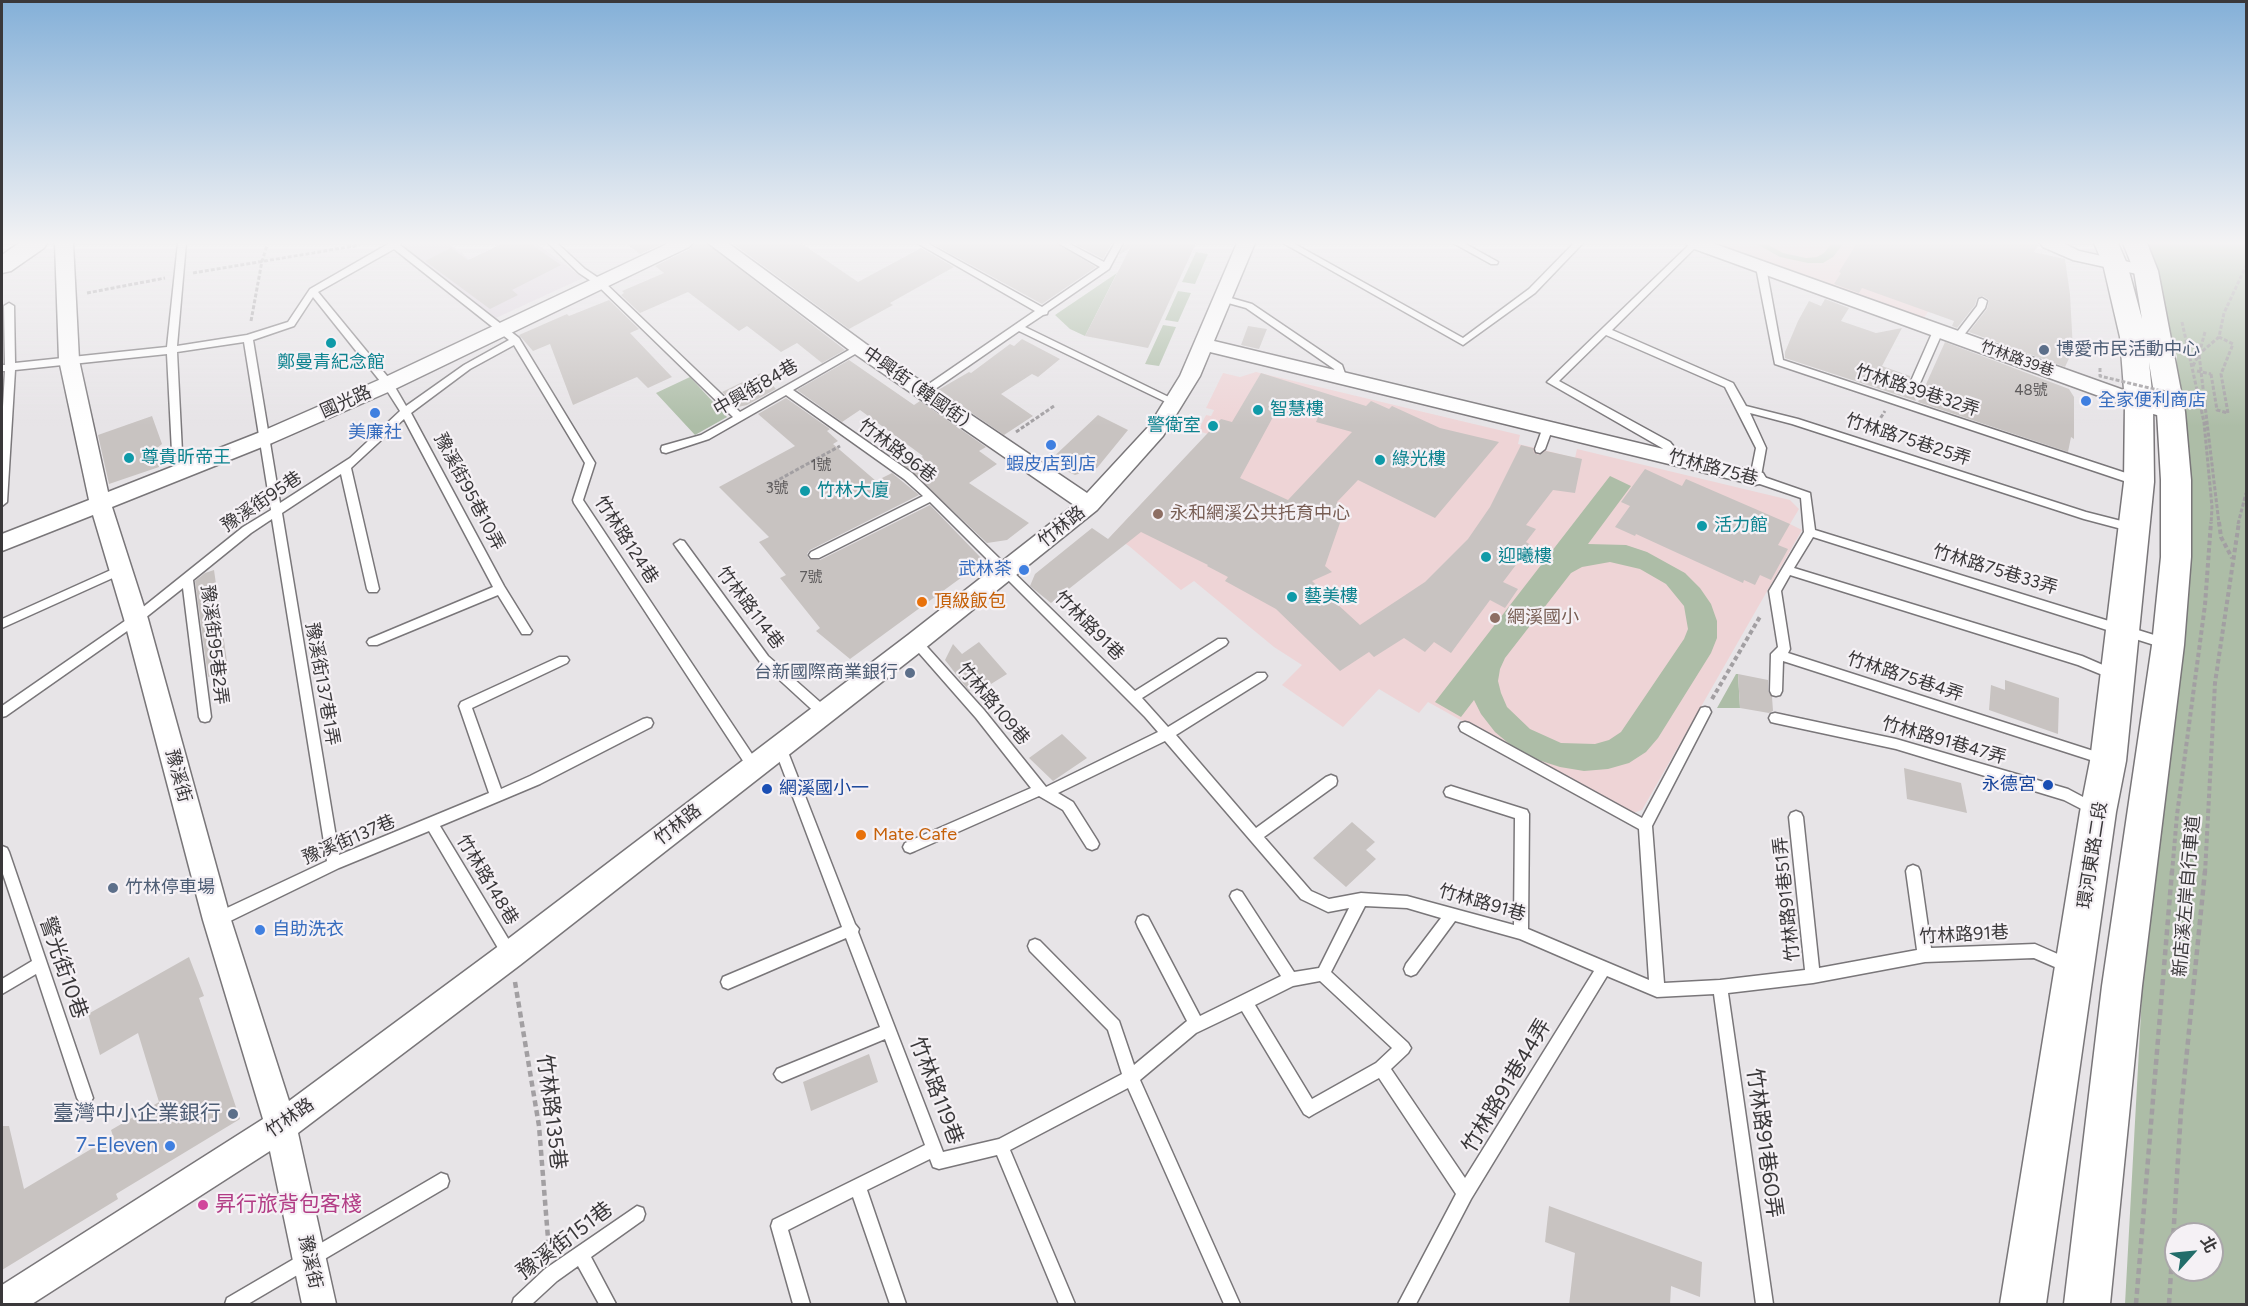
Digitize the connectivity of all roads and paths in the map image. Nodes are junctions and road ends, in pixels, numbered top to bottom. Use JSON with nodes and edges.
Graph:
{"nodes":[{"id":1,"x":66,"y":304,"type":"edge"},
{"id":2,"x":177,"y":304,"type":"edge"},
{"id":3,"x":254,"y":304,"type":"edge"},
{"id":4,"x":304,"y":304,"type":"edge"},
{"id":5,"x":323,"y":304,"type":"edge"},
{"id":6,"x":471,"y":304,"type":"edge"},
{"id":7,"x":563,"y":304,"type":"edge"},
{"id":8,"x":622,"y":304,"type":"edge"},
{"id":9,"x":799,"y":304,"type":"edge"},
{"id":10,"x":1030,"y":304,"type":"edge"},
{"id":11,"x":1055,"y":304,"type":"edge"},
{"id":12,"x":1222,"y":304,"type":"edge"},
{"id":13,"x":1242,"y":304,"type":"edge"},
{"id":14,"x":1395,"y":304,"type":"edge"},
{"id":15,"x":1514,"y":304,"type":"edge"},
{"id":16,"x":1633,"y":304,"type":"edge"},
{"id":17,"x":1768,"y":304,"type":"edge"},
{"id":18,"x":1863,"y":304,"type":"edge"},
{"id":19,"x":1982,"y":304,"type":"edge"},
{"id":20,"x":2124,"y":304,"type":"edge"},
{"id":21,"x":2152,"y":304,"type":"edge"},
{"id":22,"x":2228,"y":304,"type":"edge"},
{"id":23,"x":9,"y":306,"type":"dead end"},
{"id":24,"x":1044,"y":312,"type":"junction"},
{"id":25,"x":1019,"y":328,"type":"junction"},
{"id":26,"x":1606,"y":331,"type":"junction"},
{"id":27,"x":1938,"y":331,"type":"junction"},
{"id":28,"x":2205,"y":332,"type":"dead end"},
{"id":29,"x":510,"y":334,"type":"junction"},
{"id":30,"x":2219,"y":337,"type":"junction"},
{"id":31,"x":248,"y":338,"type":"junction"},
{"id":32,"x":1957,"y":338,"type":"junction"},
{"id":33,"x":1203,"y":344,"type":"junction"},
{"id":34,"x":859,"y":348,"type":"junction"},
{"id":35,"x":172,"y":350,"type":"junction"},
{"id":36,"x":2199,"y":354,"type":"junction"},
{"id":37,"x":69,"y":360,"type":"junction"},
{"id":38,"x":6,"y":368,"type":"edge"},
{"id":39,"x":2100,"y":368,"type":"dead end"},
{"id":40,"x":1342,"y":379,"type":"junction"},
{"id":41,"x":1916,"y":381,"type":"dead end"},
{"id":42,"x":387,"y":384,"type":"junction"},
{"id":43,"x":787,"y":391,"type":"junction"},
{"id":44,"x":924,"y":392,"type":"junction"},
{"id":45,"x":1174,"y":402,"type":"junction"},
{"id":46,"x":2170,"y":405,"type":"junction"},
{"id":47,"x":1054,"y":406,"type":"dead end"},
{"id":48,"x":1742,"y":408,"type":"junction"},
{"id":49,"x":405,"y":412,"type":"junction"},
{"id":50,"x":738,"y":416,"type":"junction"},
{"id":51,"x":1548,"y":426,"type":"junction"},
{"id":52,"x":264,"y":438,"type":"junction"},
{"id":53,"x":854,"y":438,"type":"junction"},
{"id":54,"x":998,"y":445,"type":"junction"},
{"id":55,"x":666,"y":449,"type":"dead end"},
{"id":56,"x":1540,"y":449,"type":"dead end"},
{"id":57,"x":177,"y":452,"type":"dead end"},
{"id":58,"x":1679,"y":459,"type":"junction"},
{"id":59,"x":345,"y":467,"type":"junction"},
{"id":60,"x":1755,"y":478,"type":"junction"},
{"id":61,"x":2139,"y":482,"type":"junction"},
{"id":62,"x":769,"y":485,"type":"dead end"},
{"id":63,"x":2247,"y":493,"type":"edge"},
{"id":64,"x":931,"y":497,"type":"junction"},
{"id":65,"x":2,"y":502,"type":"edge"},
{"id":66,"x":100,"y":503,"type":"junction"},
{"id":67,"x":1089,"y":505,"type":"junction"},
{"id":68,"x":275,"y":511,"type":"junction"},
{"id":69,"x":2134,"y":529,"type":"junction"},
{"id":70,"x":1810,"y":532,"type":"junction"},
{"id":71,"x":2,"y":543,"type":"edge"},
{"id":72,"x":680,"y":544,"type":"dead end"},
{"id":73,"x":815,"y":555,"type":"dead end"},
{"id":74,"x":2232,"y":559,"type":"junction"},
{"id":75,"x":122,"y":569,"type":"junction"},
{"id":76,"x":1787,"y":570,"type":"junction"},
{"id":77,"x":1007,"y":572,"type":"junction"},
{"id":78,"x":188,"y":577,"type":"junction"},
{"id":79,"x":500,"y":589,"type":"junction"},
{"id":80,"x":373,"y":590,"type":"dead end"},
{"id":81,"x":1775,"y":591,"type":"junction"},
{"id":82,"x":136,"y":618,"type":"junction"},
{"id":83,"x":2,"y":624,"type":"edge"},
{"id":84,"x":526,"y":630,"type":"dead end"},
{"id":85,"x":2122,"y":632,"type":"junction"},
{"id":86,"x":373,"y":642,"type":"dead end"},
{"id":87,"x":916,"y":642,"type":"junction"},
{"id":88,"x":1222,"y":642,"type":"dead end"},
{"id":89,"x":2168,"y":645,"type":"junction"},
{"id":90,"x":1778,"y":654,"type":"junction"},
{"id":91,"x":562,"y":660,"type":"dead end"},
{"id":92,"x":2117,"y":675,"type":"junction"},
{"id":93,"x":1261,"y":676,"type":"dead end"},
{"id":94,"x":1776,"y":692,"type":"dead end"},
{"id":95,"x":1133,"y":698,"type":"junction"},
{"id":96,"x":2,"y":712,"type":"edge"},
{"id":97,"x":1705,"y":712,"type":"joint"},
{"id":98,"x":824,"y":713,"type":"junction"},
{"id":99,"x":205,"y":717,"type":"dead end"},
{"id":100,"x":1775,"y":718,"type":"dead end"},
{"id":101,"x":647,"y":723,"type":"dead end"},
{"id":102,"x":1465,"y":727,"type":"dead end"},
{"id":103,"x":1167,"y":734,"type":"junction"},
{"id":104,"x":780,"y":747,"type":"junction"},
{"id":105,"x":2108,"y":761,"type":"junction"},
{"id":106,"x":754,"y":766,"type":"junction"},
{"id":107,"x":1331,"y":781,"type":"dead end"},
{"id":108,"x":1043,"y":792,"type":"junction"},
{"id":109,"x":1451,"y":792,"type":"dead end"},
{"id":110,"x":497,"y":797,"type":"junction"},
{"id":111,"x":2098,"y":812,"type":"junction"},
{"id":112,"x":1796,"y":817,"type":"dead end"},
{"id":113,"x":432,"y":824,"type":"junction"},
{"id":114,"x":1645,"y":826,"type":"junction"},
{"id":115,"x":1255,"y":836,"type":"junction"},
{"id":116,"x":1092,"y":844,"type":"dead end"},
{"id":117,"x":910,"y":847,"type":"dead end"},
{"id":118,"x":2,"y":852,"type":"edge"},
{"id":119,"x":334,"y":864,"type":"junction"},
{"id":120,"x":1913,"y":872,"type":"dead end"},
{"id":121,"x":1237,"y":896,"type":"dead end"},
{"id":122,"x":1360,"y":899,"type":"junction"},
{"id":123,"x":1452,"y":914,"type":"junction"},
{"id":124,"x":217,"y":920,"type":"junction"},
{"id":125,"x":1143,"y":922,"type":"dead end"},
{"id":126,"x":852,"y":929,"type":"junction"},
{"id":127,"x":1521,"y":933,"type":"junction"},
{"id":128,"x":1035,"y":946,"type":"dead end"},
{"id":129,"x":510,"y":955,"type":"junction"},
{"id":130,"x":1925,"y":955,"type":"junction"},
{"id":131,"x":40,"y":964,"type":"junction"},
{"id":132,"x":1411,"y":969,"type":"dead end"},
{"id":133,"x":1603,"y":969,"type":"junction"},
{"id":134,"x":2076,"y":969,"type":"junction"},
{"id":135,"x":1323,"y":974,"type":"junction"},
{"id":136,"x":1813,"y":976,"type":"junction"},
{"id":137,"x":1291,"y":979,"type":"junction"},
{"id":138,"x":728,"y":982,"type":"dead end"},
{"id":139,"x":2,"y":987,"type":"edge"},
{"id":140,"x":1720,"y":987,"type":"junction"},
{"id":141,"x":1657,"y":990,"type":"junction"},
{"id":142,"x":1245,"y":1002,"type":"junction"},
{"id":143,"x":1191,"y":1028,"type":"junction"},
{"id":144,"x":890,"y":1030,"type":"junction"},
{"id":145,"x":1381,"y":1068,"type":"junction"},
{"id":146,"x":782,"y":1074,"type":"dead end"},
{"id":147,"x":1131,"y":1078,"type":"junction"},
{"id":148,"x":85,"y":1098,"type":"dead end"},
{"id":149,"x":281,"y":1126,"type":"junction"},
{"id":150,"x":1001,"y":1146,"type":"junction"},
{"id":151,"x":935,"y":1148,"type":"junction"},
{"id":152,"x":441,"y":1181,"type":"dead end"},
{"id":153,"x":858,"y":1187,"type":"junction"},
{"id":154,"x":1465,"y":1193,"type":"junction"},
{"id":155,"x":637,"y":1214,"type":"dead end"},
{"id":156,"x":580,"y":1254,"type":"junction"},
{"id":157,"x":309,"y":1259,"type":"junction"},
{"id":158,"x":551,"y":1275,"type":"junction"},
{"id":159,"x":2,"y":1304,"type":"edge"},
{"id":160,"x":233,"y":1305,"type":"edge"},
{"id":161,"x":319,"y":1305,"type":"edge"},
{"id":162,"x":520,"y":1305,"type":"edge"},
{"id":163,"x":608,"y":1305,"type":"edge"},
{"id":164,"x":801,"y":1305,"type":"edge"},
{"id":165,"x":898,"y":1305,"type":"edge"},
{"id":166,"x":1067,"y":1305,"type":"edge"},
{"id":167,"x":1232,"y":1305,"type":"edge"},
{"id":168,"x":1407,"y":1305,"type":"edge"},
{"id":169,"x":1765,"y":1305,"type":"edge"},
{"id":170,"x":2024,"y":1305,"type":"edge"},
{"id":171,"x":2087,"y":1305,"type":"edge"},
{"id":172,"x":2169,"y":1305,"type":"edge"}],
"edges":[{"from":1,"to":37,"type":"street","name":"豫溪街"},
{"from":2,"to":35,"type":"lane"},
{"from":3,"to":31,"type":"path"},
{"from":4,"to":31,"type":"lane"},
{"from":5,"to":42,"type":"lane","name":"豫溪街95巷10弄"},
{"from":6,"to":29,"type":"lane"},
{"from":7,"to":29,"type":"street","name":"國光路"},
{"from":8,"to":50,"type":"lane"},
{"from":9,"to":34,"type":"street","name":"中興街 (韓國街)"},
{"from":10,"to":24,"type":"lane"},
{"from":11,"to":24,"type":"lane"},
{"from":12,"to":33,"type":"street","name":"竹林路"},
{"from":13,"to":40,"type":"lane"},
{"from":14,"to":15,"type":"lane"},
{"from":16,"to":26,"type":"lane"},
{"from":17,"to":61,"type":"lane","name":"竹林路39巷32弄"},
{"from":18,"to":27,"type":"street","name":"竹林路39巷"},
{"from":19,"to":32,"type":"lane"},
{"from":20,"to":46,"type":"street"},
{"from":21,"to":46,"type":"street"},
{"from":22,"to":30,"type":"path"},
{"from":23,"to":38,"type":"lane"},
{"from":24,"to":25,"type":"lane"},
{"from":25,"to":44,"type":"lane"},
{"from":25,"to":45,"type":"lane"},
{"from":26,"to":48,"type":"lane"},
{"from":26,"to":58,"type":"lane"},
{"from":27,"to":32,"type":"street","name":"竹林路39巷"},
{"from":27,"to":41,"type":"lane"},
{"from":28,"to":36,"type":"path"},
{"from":29,"to":42,"type":"street","name":"國光路"},
{"from":29,"to":49,"type":"lane","name":"豫溪街95巷"},
{"from":29,"to":106,"type":"lane","name":"竹林路124巷"},
{"from":30,"to":36,"type":"path"},
{"from":30,"to":36,"type":"path","bridge":true},
{"from":31,"to":35,"type":"lane"},
{"from":31,"to":52,"type":"lane","name":"豫溪街137巷1弄"},
{"from":32,"to":46,"type":"street","name":"竹林路39巷"},
{"from":33,"to":40,"type":"street","name":"竹林路75巷"},
{"from":33,"to":45,"type":"street","name":"竹林路"},
{"from":34,"to":43,"type":"lane","name":"中興街84巷"},
{"from":34,"to":44,"type":"street","name":"中興街 (韓國街)"},
{"from":35,"to":37,"type":"lane"},
{"from":35,"to":57,"type":"lane"},
{"from":36,"to":74,"type":"path"},
{"from":37,"to":38,"type":"lane"},
{"from":37,"to":66,"type":"street","name":"豫溪街"},
{"from":38,"to":65,"type":"lane"},
{"from":39,"to":46,"type":"path","bridge":true},
{"from":40,"to":51,"type":"street","name":"竹林路75巷"},
{"from":42,"to":49,"type":"lane","name":"豫溪街95巷10弄"},
{"from":42,"to":52,"type":"street","name":"國光路"},
{"from":43,"to":50,"type":"lane","name":"中興街84巷"},
{"from":43,"to":53,"type":"lane","name":"竹林路96巷"},
{"from":44,"to":54,"type":"street","name":"中興街 (韓國街)"},
{"from":45,"to":67,"type":"street","name":"竹林路"},
{"from":46,"to":61,"type":"street","name":"環河東路二段"},
{"from":46,"to":89,"type":"street"},
{"from":47,"to":54,"type":"path"},
{"from":48,"to":60,"type":"lane"},
{"from":48,"to":69,"type":"lane","name":"竹林路75巷25弄"},
{"from":49,"to":59,"type":"lane","name":"豫溪街95巷"},
{"from":49,"to":79,"type":"lane","name":"豫溪街95巷10弄"},
{"from":50,"to":55,"type":"lane","name":"中興街84巷"},
{"from":51,"to":56,"type":"lane"},
{"from":51,"to":58,"type":"street","name":"竹林路75巷"},
{"from":52,"to":66,"type":"street","name":"國光路"},
{"from":52,"to":68,"type":"lane","name":"豫溪街137巷1弄"},
{"from":53,"to":62,"type":"path"},
{"from":53,"to":64,"type":"lane","name":"竹林路96巷"},
{"from":54,"to":67,"type":"street","name":"中興街 (韓國街)"},
{"from":58,"to":60,"type":"street","name":"竹林路75巷"},
{"from":59,"to":68,"type":"lane","name":"豫溪街95巷"},
{"from":59,"to":80,"type":"lane"},
{"from":60,"to":70,"type":"lane","name":"竹林路75巷"},
{"from":61,"to":69,"type":"street","name":"環河東路二段"},
{"from":63,"to":74,"type":"path","name":"新店溪左岸自行車道"},
{"from":64,"to":73,"type":"lane"},
{"from":64,"to":77,"type":"lane","name":"竹林路96巷"},
{"from":66,"to":71,"type":"street","name":"國光路"},
{"from":66,"to":75,"type":"street","name":"豫溪街"},
{"from":67,"to":77,"type":"street","name":"竹林路"},
{"from":68,"to":78,"type":"lane","name":"豫溪街95巷"},
{"from":68,"to":119,"type":"lane","name":"豫溪街137巷1弄"},
{"from":69,"to":85,"type":"street","name":"環河東路二段"},
{"from":70,"to":76,"type":"lane"},
{"from":70,"to":85,"type":"lane","name":"竹林路75巷33弄"},
{"from":72,"to":98,"type":"lane","name":"竹林路114巷"},
{"from":74,"to":172,"type":"path","name":"新店溪左岸自行車道"},
{"from":75,"to":82,"type":"street","name":"豫溪街"},
{"from":75,"to":83,"type":"lane"},
{"from":76,"to":81,"type":"lane"},
{"from":76,"to":92,"type":"lane"},
{"from":77,"to":87,"type":"street","name":"竹林路"},
{"from":77,"to":95,"type":"lane","name":"竹林路91巷"},
{"from":78,"to":82,"type":"lane","name":"豫溪街95巷"},
{"from":78,"to":99,"type":"lane","name":"豫溪街95巷2弄"},
{"from":79,"to":84,"type":"lane","name":"豫溪街95巷10弄"},
{"from":79,"to":86,"type":"lane"},
{"from":81,"to":90,"type":"lane"},
{"from":81,"to":97,"type":"path"},
{"from":82,"to":96,"type":"lane","name":"豫溪街95巷"},
{"from":82,"to":124,"type":"street","name":"豫溪街"},
{"from":85,"to":89,"type":"lane","name":"竹林路75巷33弄"},
{"from":85,"to":92,"type":"street","name":"環河東路二段"},
{"from":87,"to":98,"type":"street","name":"竹林路"},
{"from":87,"to":108,"type":"lane","name":"竹林路109巷"},
{"from":88,"to":95,"type":"lane"},
{"from":89,"to":171,"type":"street"},
{"from":90,"to":94,"type":"lane"},
{"from":90,"to":105,"type":"lane","name":"竹林路75巷4弄"},
{"from":91,"to":110,"type":"lane"},
{"from":92,"to":105,"type":"street","name":"環河東路二段"},
{"from":93,"to":103,"type":"lane"},
{"from":95,"to":103,"type":"lane","name":"竹林路91巷"},
{"from":97,"to":114,"type":"lane"},
{"from":98,"to":104,"type":"street","name":"竹林路"},
{"from":100,"to":111,"type":"lane","name":"竹林路91巷47弄"},
{"from":101,"to":110,"type":"lane","name":"豫溪街137巷"},
{"from":102,"to":114,"type":"lane"},
{"from":103,"to":108,"type":"lane"},
{"from":103,"to":115,"type":"lane","name":"竹林路91巷"},
{"from":104,"to":106,"type":"street","name":"竹林路"},
{"from":104,"to":126,"type":"lane","name":"竹林路119巷"},
{"from":105,"to":111,"type":"street","name":"環河東路二段"},
{"from":106,"to":129,"type":"street","name":"竹林路"},
{"from":107,"to":115,"type":"lane"},
{"from":108,"to":116,"type":"lane","name":"竹林路109巷"},
{"from":108,"to":117,"type":"lane"},
{"from":109,"to":127,"type":"lane"},
{"from":110,"to":113,"type":"lane","name":"豫溪街137巷"},
{"from":111,"to":134,"type":"street","name":"環河東路二段"},
{"from":112,"to":136,"type":"lane","name":"竹林路91巷51弄"},
{"from":113,"to":119,"type":"lane","name":"豫溪街137巷"},
{"from":113,"to":129,"type":"lane","name":"竹林路148巷"},
{"from":114,"to":141,"type":"lane"},
{"from":115,"to":122,"type":"lane","name":"竹林路91巷"},
{"from":118,"to":131,"type":"lane","name":"警光街10巷"},
{"from":119,"to":124,"type":"lane","name":"豫溪街137巷"},
{"from":120,"to":130,"type":"lane"},
{"from":121,"to":137,"type":"lane"},
{"from":122,"to":123,"type":"lane","name":"竹林路91巷"},
{"from":122,"to":135,"type":"lane"},
{"from":123,"to":127,"type":"lane","name":"竹林路91巷"},
{"from":123,"to":132,"type":"lane"},
{"from":124,"to":149,"type":"street","name":"豫溪街"},
{"from":125,"to":143,"type":"lane"},
{"from":126,"to":138,"type":"lane"},
{"from":126,"to":144,"type":"lane","name":"竹林路119巷"},
{"from":127,"to":133,"type":"lane","name":"竹林路91巷"},
{"from":128,"to":147,"type":"lane"},
{"from":129,"to":149,"type":"street","name":"竹林路"},
{"from":129,"to":158,"type":"path","name":"竹林路135巷"},
{"from":130,"to":134,"type":"lane","name":"竹林路91巷"},
{"from":130,"to":136,"type":"lane","name":"竹林路91巷"},
{"from":131,"to":139,"type":"lane"},
{"from":131,"to":148,"type":"lane","name":"警光街10巷"},
{"from":133,"to":141,"type":"lane","name":"竹林路91巷"},
{"from":133,"to":154,"type":"lane","name":"竹林路91巷44弄"},
{"from":134,"to":170,"type":"street","name":"環河東路二段"},
{"from":135,"to":137,"type":"lane","name":"竹林路119巷"},
{"from":135,"to":145,"type":"lane"},
{"from":136,"to":140,"type":"lane","name":"竹林路91巷"},
{"from":137,"to":142,"type":"lane","name":"竹林路119巷"},
{"from":140,"to":141,"type":"lane","name":"竹林路91巷"},
{"from":140,"to":169,"type":"lane","name":"竹林路91巷60弄"},
{"from":142,"to":143,"type":"lane","name":"竹林路119巷"},
{"from":142,"to":145,"type":"lane"},
{"from":143,"to":147,"type":"lane","name":"竹林路119巷"},
{"from":144,"to":146,"type":"lane"},
{"from":144,"to":151,"type":"lane","name":"竹林路119巷"},
{"from":145,"to":154,"type":"lane"},
{"from":147,"to":150,"type":"lane","name":"竹林路119巷"},
{"from":147,"to":167,"type":"lane"},
{"from":149,"to":157,"type":"street","name":"豫溪街"},
{"from":149,"to":159,"type":"street","name":"竹林路"},
{"from":150,"to":151,"type":"lane","name":"竹林路119巷"},
{"from":150,"to":166,"type":"lane"},
{"from":151,"to":153,"type":"lane"},
{"from":152,"to":157,"type":"lane"},
{"from":153,"to":164,"type":"lane"},
{"from":153,"to":165,"type":"lane"},
{"from":154,"to":168,"type":"lane","name":"竹林路91巷44弄"},
{"from":155,"to":156,"type":"lane","name":"豫溪街151巷"},
{"from":156,"to":158,"type":"lane","name":"豫溪街151巷"},
{"from":156,"to":163,"type":"lane"},
{"from":157,"to":160,"type":"lane"},
{"from":157,"to":161,"type":"street","name":"豫溪街"},
{"from":158,"to":162,"type":"lane","name":"豫溪街151巷"}]}
